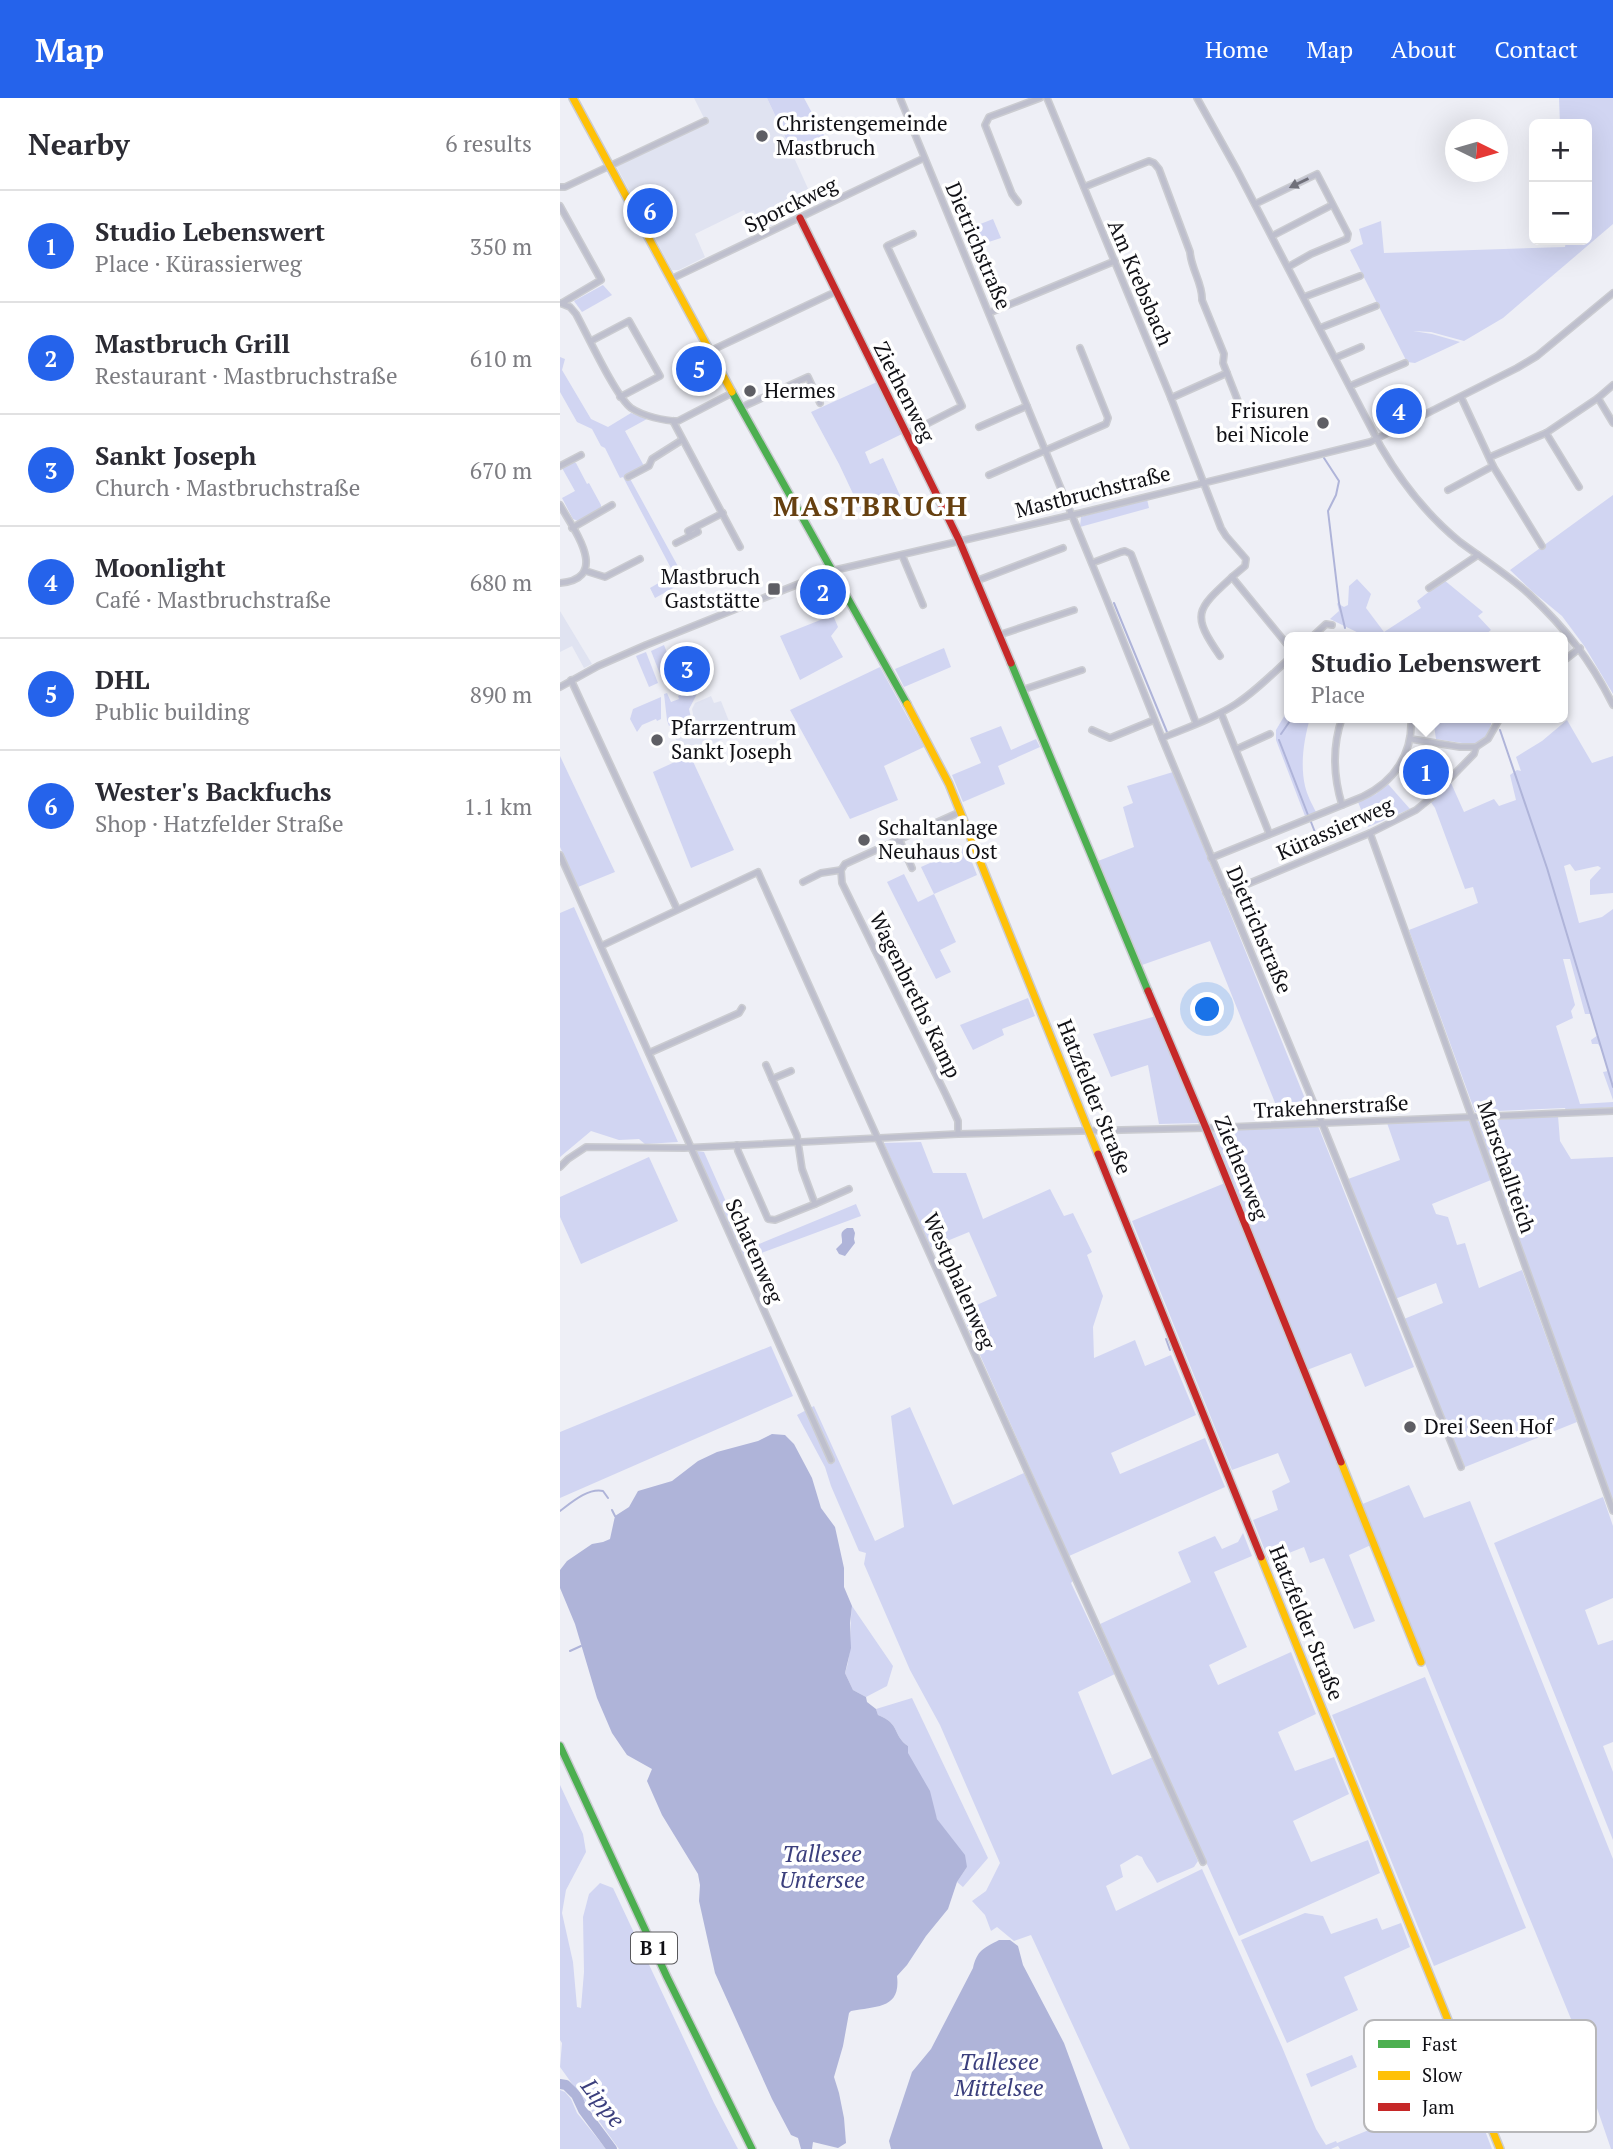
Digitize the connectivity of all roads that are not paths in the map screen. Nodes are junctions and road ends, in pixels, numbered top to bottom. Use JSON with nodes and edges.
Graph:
{"nodes":[{"id":1,"x":573,"y":98,"type":"edge"},
{"id":2,"x":900,"y":98,"type":"edge"},
{"id":3,"x":1040,"y":98,"type":"edge"},
{"id":4,"x":1047,"y":98,"type":"edge"},
{"id":5,"x":1196,"y":98,"type":"edge"},
{"id":6,"x":705,"y":121,"type":"dead end"},
{"id":7,"x":924,"y":158,"type":"junction"},
{"id":8,"x":608,"y":165,"type":"junction"},
{"id":9,"x":560,"y":187,"type":"edge"},
{"id":10,"x":1084,"y":187,"type":"junction"},
{"id":11,"x":1018,"y":202,"type":"dead end"},
{"id":12,"x":1255,"y":204,"type":"junction"},
{"id":13,"x":1332,"y":205,"type":"junction"},
{"id":14,"x":560,"y":206,"type":"edge"},
{"id":15,"x":800,"y":218,"type":"junction"},
{"id":16,"x":563,"y":219,"type":"edge"},
{"id":17,"x":913,"y":234,"type":"dead end"},
{"id":18,"x":1272,"y":236,"type":"junction"},
{"id":19,"x":1115,"y":261,"type":"junction"},
{"id":20,"x":1288,"y":267,"type":"junction"},
{"id":21,"x":1360,"y":276,"type":"dead end"},
{"id":22,"x":671,"y":279,"type":"junction"},
{"id":23,"x":835,"y":292,"type":"junction"},
{"id":24,"x":1613,"y":293,"type":"edge"},
{"id":25,"x":1304,"y":297,"type":"junction"},
{"id":26,"x":561,"y":303,"type":"edge"},
{"id":27,"x":1376,"y":306,"type":"dead end"},
{"id":28,"x":989,"y":313,"type":"junction"},
{"id":29,"x":1320,"y":328,"type":"junction"},
{"id":30,"x":591,"y":341,"type":"junction"},
{"id":31,"x":1361,"y":346,"type":"dead end"},
{"id":32,"x":1080,"y":348,"type":"dead end"},
{"id":33,"x":710,"y":351,"type":"junction"},
{"id":34,"x":1335,"y":358,"type":"junction"},
{"id":35,"x":1405,"y":363,"type":"dead end"},
{"id":36,"x":804,"y":369,"type":"dead end"},
{"id":37,"x":1227,"y":373,"type":"junction"},
{"id":38,"x":808,"y":377,"type":"junction"},
{"id":39,"x":1613,"y":385,"type":"edge"},
{"id":40,"x":1350,"y":386,"type":"junction"},
{"id":41,"x":732,"y":393,"type":"junction"},
{"id":42,"x":621,"y":397,"type":"junction"},
{"id":43,"x":1171,"y":397,"type":"junction"},
{"id":44,"x":1461,"y":397,"type":"junction"},
{"id":45,"x":1598,"y":398,"type":"junction"},
{"id":46,"x":820,"y":403,"type":"dead end"},
{"id":47,"x":1027,"y":406,"type":"junction"},
{"id":48,"x":740,"y":408,"type":"junction"},
{"id":49,"x":1243,"y":414,"type":"dead end"},
{"id":50,"x":673,"y":421,"type":"junction"},
{"id":51,"x":1613,"y":423,"type":"edge"},
{"id":52,"x":979,"y":428,"type":"dead end"},
{"id":53,"x":1546,"y":433,"type":"junction"},
{"id":54,"x":907,"y":434,"type":"junction"},
{"id":55,"x":1377,"y":439,"type":"junction"},
{"id":56,"x":682,"y":440,"type":"junction"},
{"id":57,"x":1045,"y":450,"type":"junction"},
{"id":58,"x":580,"y":455,"type":"dead end"},
{"id":59,"x":1490,"y":457,"type":"junction"},
{"id":60,"x":560,"y":466,"type":"edge"},
{"id":61,"x":1493,"y":466,"type":"junction"},
{"id":62,"x":989,"y":475,"type":"dead end"},
{"id":63,"x":628,"y":477,"type":"dead end"},
{"id":64,"x":1203,"y":481,"type":"junction"},
{"id":65,"x":1579,"y":487,"type":"dead end"},
{"id":66,"x":1448,"y":490,"type":"dead end"},
{"id":67,"x":560,"y":505,"type":"edge"},
{"id":68,"x":612,"y":505,"type":"dead end"},
{"id":69,"x":723,"y":513,"type":"junction"},
{"id":70,"x":1070,"y":514,"type":"junction"},
{"id":71,"x":572,"y":528,"type":"junction"},
{"id":72,"x":959,"y":540,"type":"junction"},
{"id":73,"x":676,"y":543,"type":"dead end"},
{"id":74,"x":1542,"y":546,"type":"dead end"},
{"id":75,"x":740,"y":547,"type":"dead end"},
{"id":76,"x":1063,"y":548,"type":"dead end"},
{"id":77,"x":902,"y":555,"type":"junction"},
{"id":78,"x":1478,"y":555,"type":"junction"},
{"id":79,"x":640,"y":559,"type":"dead end"},
{"id":80,"x":1092,"y":563,"type":"junction"},
{"id":81,"x":586,"y":571,"type":"junction"},
{"id":82,"x":831,"y":571,"type":"junction"},
{"id":83,"x":1232,"y":577,"type":"junction"},
{"id":84,"x":976,"y":581,"type":"junction"},
{"id":85,"x":560,"y":583,"type":"edge"},
{"id":86,"x":1429,"y":588,"type":"dead end"},
{"id":87,"x":923,"y":605,"type":"dead end"},
{"id":88,"x":1074,"y":610,"type":"dead end"},
{"id":89,"x":1332,"y":625,"type":"dead end"},
{"id":90,"x":1317,"y":632,"type":"edge"},
{"id":91,"x":1565,"y":632,"type":"edge"},
{"id":92,"x":999,"y":635,"type":"junction"},
{"id":93,"x":1568,"y":635,"type":"edge"},
{"id":94,"x":1284,"y":641,"type":"edge"},
{"id":95,"x":1580,"y":648,"type":"junction"},
{"id":96,"x":1220,"y":656,"type":"dead end"},
{"id":97,"x":1568,"y":659,"type":"edge"},
{"id":98,"x":1284,"y":664,"type":"edge"},
{"id":99,"x":1082,"y":670,"type":"dead end"},
{"id":100,"x":571,"y":680,"type":"junction"},
{"id":101,"x":560,"y":687,"type":"edge"},
{"id":102,"x":1022,"y":690,"type":"junction"},
{"id":103,"x":1613,"y":705,"type":"edge"},
{"id":104,"x":1222,"y":713,"type":"junction"},
{"id":105,"x":1154,"y":720,"type":"junction"},
{"id":106,"x":1196,"y":723,"type":"junction"},
{"id":107,"x":1341,"y":723,"type":"edge"},
{"id":108,"x":1411,"y":723,"type":"edge"},
{"id":109,"x":1497,"y":723,"type":"edge"},
{"id":110,"x":1092,"y":730,"type":"dead end"},
{"id":111,"x":1270,"y":734,"type":"dead end"},
{"id":112,"x":1161,"y":738,"type":"junction"},
{"id":113,"x":1411,"y":739,"type":"junction"},
{"id":114,"x":1476,"y":747,"type":"junction"},
{"id":115,"x":1237,"y":749,"type":"junction"},
{"id":116,"x":1342,"y":805,"type":"junction"},
{"id":117,"x":960,"y":811,"type":"junction"},
{"id":118,"x":1269,"y":833,"type":"junction"},
{"id":119,"x":1370,"y":833,"type":"junction"},
{"id":120,"x":899,"y":839,"type":"junction"},
{"id":121,"x":560,"y":855,"type":"edge"},
{"id":122,"x":1211,"y":858,"type":"junction"},
{"id":123,"x":912,"y":868,"type":"dead end"},
{"id":124,"x":841,"y":870,"type":"junction"},
{"id":125,"x":803,"y":883,"type":"dead end"},
{"id":126,"x":1226,"y":893,"type":"junction"},
{"id":127,"x":677,"y":909,"type":"junction"},
{"id":128,"x":601,"y":946,"type":"junction"},
{"id":129,"x":743,"y":1008,"type":"dead end"},
{"id":130,"x":649,"y":1053,"type":"junction"},
{"id":131,"x":766,"y":1065,"type":"dead end"},
{"id":132,"x":791,"y":1071,"type":"dead end"},
{"id":133,"x":772,"y":1079,"type":"junction"},
{"id":134,"x":1613,"y":1111,"type":"edge"},
{"id":135,"x":1472,"y":1116,"type":"junction"},
{"id":136,"x":1322,"y":1123,"type":"junction"},
{"id":137,"x":1206,"y":1128,"type":"junction"},
{"id":138,"x":1090,"y":1131,"type":"junction"},
{"id":139,"x":958,"y":1134,"type":"junction"},
{"id":140,"x":878,"y":1139,"type":"junction"},
{"id":141,"x":798,"y":1142,"type":"junction"},
{"id":142,"x":737,"y":1145,"type":"junction"},
{"id":143,"x":691,"y":1147,"type":"junction"},
{"id":144,"x":560,"y":1167,"type":"edge"},
{"id":145,"x":849,"y":1189,"type":"dead end"},
{"id":146,"x":815,"y":1204,"type":"junction"},
{"id":147,"x":831,"y":1460,"type":"dead end"},
{"id":148,"x":1461,"y":1467,"type":"dead end"},
{"id":149,"x":1613,"y":1511,"type":"edge"},
{"id":150,"x":1421,"y":1662,"type":"dead end"},
{"id":151,"x":560,"y":1746,"type":"edge"},
{"id":152,"x":1203,"y":1862,"type":"dead end"},
{"id":153,"x":1448,"y":2020,"type":"edge"},
{"id":154,"x":1493,"y":2132,"type":"edge"},
{"id":155,"x":752,"y":2149,"type":"edge"},
{"id":156,"x":1500,"y":2149,"type":"edge"}],
"edges":[{"from":1,"to":8,"type":"main road","name":"Hatzfelder Straße"},
{"from":2,"to":7,"type":"street","name":"Dietrichstraße"},
{"from":3,"to":11,"type":"street"},
{"from":4,"to":10,"type":"street","name":"Am Krebsbach"},
{"from":5,"to":12,"type":"street"},
{"from":6,"to":8,"type":"street"},
{"from":7,"to":15,"type":"street","name":"Sporckweg"},
{"from":7,"to":28,"type":"street","name":"Dietrichstraße"},
{"from":8,"to":9,"type":"street"},
{"from":8,"to":22,"type":"main road","name":"Hatzfelder Straße"},
{"from":10,"to":19,"type":"street","name":"Am Krebsbach"},
{"from":10,"to":37,"type":"street"},
{"from":13,"to":12,"type":"street","one_way":true},
{"from":12,"to":18,"type":"street"},
{"from":13,"to":18,"type":"street"},
{"from":13,"to":20,"type":"street"},
{"from":14,"to":16,"type":"street"},
{"from":15,"to":22,"type":"street","name":"Sporckweg"},
{"from":15,"to":23,"type":"main road","name":"Ziethenweg"},
{"from":16,"to":26,"type":"street"},
{"from":17,"to":54,"type":"street"},
{"from":18,"to":20,"type":"street"},
{"from":19,"to":28,"type":"street"},
{"from":19,"to":43,"type":"street","name":"Am Krebsbach"},
{"from":20,"to":25,"type":"street"},
{"from":21,"to":25,"type":"street"},
{"from":22,"to":33,"type":"main road","name":"Hatzfelder Straße"},
{"from":23,"to":33,"type":"street"},
{"from":23,"to":54,"type":"main road","name":"Ziethenweg"},
{"from":24,"to":44,"type":"street","name":"Mastbruchstraße"},
{"from":25,"to":29,"type":"street"},
{"from":26,"to":30,"type":"street"},
{"from":27,"to":29,"type":"street"},
{"from":28,"to":47,"type":"street","name":"Dietrichstraße"},
{"from":29,"to":34,"type":"street"},
{"from":30,"to":42,"type":"street"},
{"from":30,"to":42,"type":"street"},
{"from":31,"to":34,"type":"street"},
{"from":32,"to":57,"type":"street"},
{"from":33,"to":41,"type":"main road","name":"Hatzfelder Straße"},
{"from":34,"to":40,"type":"street"},
{"from":35,"to":40,"type":"street"},
{"from":36,"to":38,"type":"street"},
{"from":37,"to":43,"type":"street"},
{"from":37,"to":49,"type":"street"},
{"from":38,"to":46,"type":"street"},
{"from":38,"to":48,"type":"street"},
{"from":39,"to":45,"type":"street"},
{"from":40,"to":55,"type":"street"},
{"from":41,"to":48,"type":"main road","name":"Hatzfelder Straße"},
{"from":41,"to":50,"type":"street"},
{"from":42,"to":50,"type":"street"},
{"from":43,"to":64,"type":"street","name":"Am Krebsbach"},
{"from":44,"to":55,"type":"street","name":"Mastbruchstraße"},
{"from":44,"to":59,"type":"street"},
{"from":45,"to":51,"type":"street"},
{"from":45,"to":53,"type":"street"},
{"from":47,"to":52,"type":"street"},
{"from":47,"to":57,"type":"street","name":"Dietrichstraße"},
{"from":48,"to":82,"type":"main road","name":"Hatzfelder Straße"},
{"from":50,"to":56,"type":"street"},
{"from":53,"to":59,"type":"street"},
{"from":53,"to":65,"type":"street"},
{"from":54,"to":72,"type":"main road","name":"Ziethenweg"},
{"from":55,"to":64,"type":"street","name":"Mastbruchstraße"},
{"from":55,"to":78,"type":"street"},
{"from":56,"to":63,"type":"street"},
{"from":56,"to":69,"type":"street"},
{"from":57,"to":62,"type":"street"},
{"from":57,"to":70,"type":"street","name":"Dietrichstraße"},
{"from":58,"to":60,"type":"street"},
{"from":59,"to":61,"type":"street"},
{"from":61,"to":66,"type":"street"},
{"from":61,"to":74,"type":"street"},
{"from":64,"to":70,"type":"street","name":"Mastbruchstraße"},
{"from":64,"to":83,"type":"street","name":"Am Krebsbach"},
{"from":67,"to":71,"type":"street"},
{"from":68,"to":71,"type":"street"},
{"from":69,"to":73,"type":"street"},
{"from":69,"to":75,"type":"street"},
{"from":70,"to":72,"type":"street","name":"Mastbruchstraße"},
{"from":70,"to":80,"type":"street","name":"Dietrichstraße"},
{"from":71,"to":81,"type":"street"},
{"from":72,"to":77,"type":"street","name":"Mastbruchstraße"},
{"from":72,"to":84,"type":"main road","name":"Ziethenweg"},
{"from":76,"to":84,"type":"street"},
{"from":77,"to":82,"type":"street","name":"Mastbruchstraße"},
{"from":77,"to":87,"type":"street"},
{"from":78,"to":86,"type":"street"},
{"from":78,"to":91,"type":"street"},
{"from":79,"to":81,"type":"street"},
{"from":80,"to":105,"type":"street","name":"Dietrichstraße"},
{"from":80,"to":106,"type":"street"},
{"from":81,"to":85,"type":"street"},
{"from":82,"to":100,"type":"street","name":"Mastbruchstraße"},
{"from":82,"to":117,"type":"main road","name":"Hatzfelder Straße"},
{"from":83,"to":94,"type":"street"},
{"from":83,"to":96,"type":"street"},
{"from":84,"to":92,"type":"main road","name":"Ziethenweg"},
{"from":88,"to":92,"type":"street"},
{"from":89,"to":90,"type":"street"},
{"from":92,"to":102,"type":"main road","name":"Ziethenweg"},
{"from":93,"to":95,"type":"street"},
{"from":95,"to":97,"type":"street"},
{"from":95,"to":103,"type":"street"},
{"from":98,"to":104,"type":"street"},
{"from":99,"to":102,"type":"street"},
{"from":100,"to":101,"type":"street","name":"Mastbruchstraße"},
{"from":100,"to":127,"type":"street"},
{"from":102,"to":137,"type":"main road","name":"Ziethenweg"},
{"from":104,"to":106,"type":"street"},
{"from":104,"to":115,"type":"street"},
{"from":105,"to":110,"type":"street"},
{"from":105,"to":112,"type":"street","name":"Dietrichstraße"},
{"from":106,"to":112,"type":"street"},
{"from":107,"to":116,"type":"street"},
{"from":108,"to":113,"type":"street"},
{"from":109,"to":114,"type":"street","name":"Kürassierweg"},
{"from":111,"to":115,"type":"street"},
{"from":112,"to":122,"type":"street","name":"Dietrichstraße"},
{"from":113,"to":114,"type":"street"},
{"from":113,"to":116,"type":"street"},
{"from":114,"to":119,"type":"street","name":"Kürassierweg"},
{"from":115,"to":118,"type":"street"},
{"from":116,"to":118,"type":"street"},
{"from":117,"to":120,"type":"street"},
{"from":117,"to":138,"type":"main road","name":"Hatzfelder Straße"},
{"from":118,"to":122,"type":"street"},
{"from":119,"to":126,"type":"street","name":"Kürassierweg"},
{"from":119,"to":135,"type":"street","name":"Marschallteich"},
{"from":120,"to":123,"type":"street"},
{"from":120,"to":124,"type":"street"},
{"from":121,"to":128,"type":"street","name":"Schatenweg"},
{"from":122,"to":126,"type":"street","name":"Dietrichstraße"},
{"from":124,"to":125,"type":"street"},
{"from":124,"to":139,"type":"street","name":"Wagenbreths Kamp"},
{"from":126,"to":136,"type":"street","name":"Dietrichstraße"},
{"from":127,"to":128,"type":"street","name":"Westphalenweg"},
{"from":127,"to":140,"type":"street","name":"Westphalenweg"},
{"from":128,"to":130,"type":"street","name":"Schatenweg"},
{"from":129,"to":130,"type":"street"},
{"from":130,"to":143,"type":"street","name":"Schatenweg"},
{"from":131,"to":133,"type":"street"},
{"from":132,"to":133,"type":"street"},
{"from":133,"to":141,"type":"street"},
{"from":134,"to":135,"type":"street","name":"Trakehnerstraße"},
{"from":135,"to":136,"type":"street","name":"Trakehnerstraße"},
{"from":135,"to":149,"type":"street","name":"Marschallteich"},
{"from":136,"to":137,"type":"street","name":"Trakehnerstraße"},
{"from":136,"to":148,"type":"street","name":"Dietrichstraße"},
{"from":137,"to":138,"type":"street","name":"Trakehnerstraße"},
{"from":137,"to":150,"type":"main road","name":"Ziethenweg"},
{"from":138,"to":139,"type":"street","name":"Trakehnerstraße"},
{"from":138,"to":153,"type":"main road","name":"Hatzfelder Straße"},
{"from":139,"to":140,"type":"street","name":"Trakehnerstraße"},
{"from":140,"to":141,"type":"street","name":"Trakehnerstraße"},
{"from":140,"to":152,"type":"street","name":"Westphalenweg"},
{"from":141,"to":142,"type":"street","name":"Trakehnerstraße"},
{"from":141,"to":146,"type":"street"},
{"from":142,"to":143,"type":"street","name":"Trakehnerstraße"},
{"from":142,"to":146,"type":"street"},
{"from":143,"to":144,"type":"street","name":"Trakehnerstraße"},
{"from":143,"to":147,"type":"street","name":"Schatenweg"},
{"from":145,"to":146,"type":"street"},
{"from":151,"to":155,"type":"main road","number":"B 1"},
{"from":154,"to":156,"type":"main road","name":"Hatzfelder Straße"}]}
